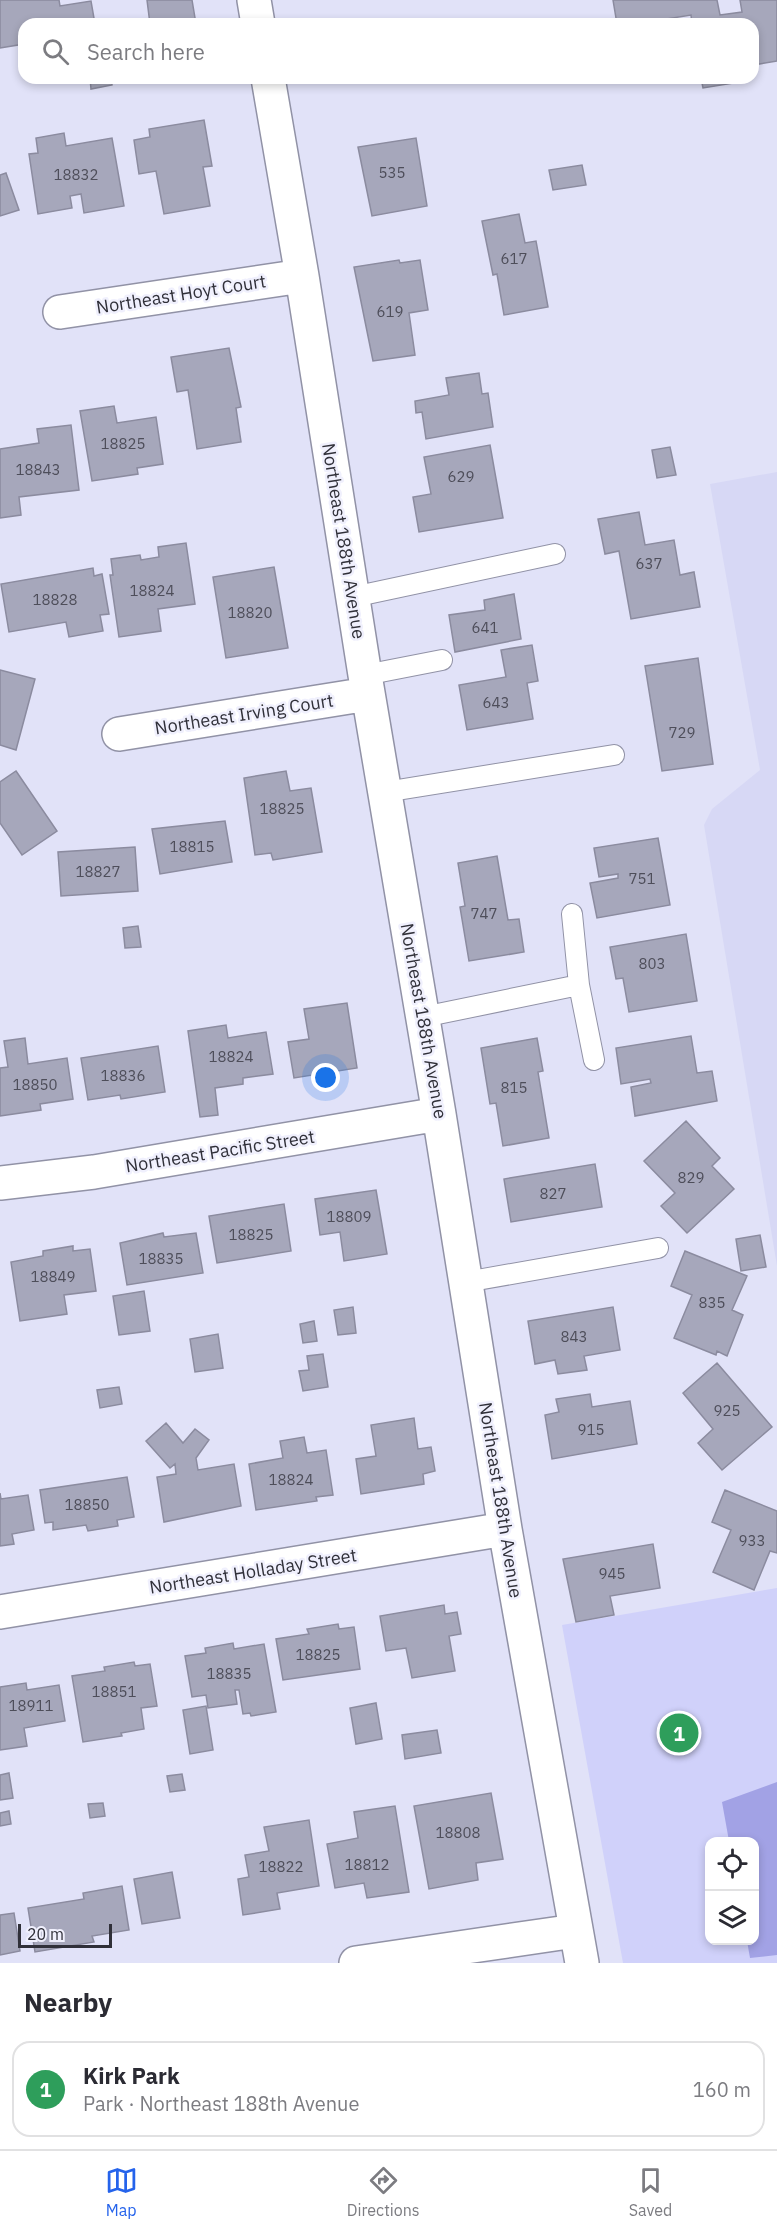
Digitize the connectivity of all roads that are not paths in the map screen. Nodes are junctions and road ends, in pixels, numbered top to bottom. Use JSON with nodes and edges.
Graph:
{"nodes":[{"id":1,"x":254,"y":0,"type":"edge"},
{"id":2,"x":257,"y":18,"type":"edge"},
{"id":3,"x":269,"y":84,"type":"edge"},
{"id":4,"x":302,"y":276,"type":"junction"},
{"id":5,"x":60,"y":312,"type":"dead end"},
{"id":6,"x":555,"y":554,"type":"dead end"},
{"id":7,"x":353,"y":597,"type":"junction"},
{"id":8,"x":442,"y":660,"type":"dead end"},
{"id":9,"x":367,"y":685,"type":"junction"},
{"id":10,"x":119,"y":734,"type":"dead end"},
{"id":11,"x":614,"y":756,"type":"dead end"},
{"id":12,"x":385,"y":792,"type":"junction"},
{"id":13,"x":572,"y":914,"type":"dead end"},
{"id":14,"x":579,"y":985,"type":"junction"},
{"id":15,"x":423,"y":1017,"type":"junction"},
{"id":16,"x":594,"y":1060,"type":"dead end"},
{"id":17,"x":439,"y":1114,"type":"junction"},
{"id":18,"x":0,"y":1183,"type":"edge"},
{"id":19,"x":658,"y":1248,"type":"dead end"},
{"id":20,"x":466,"y":1282,"type":"junction"},
{"id":21,"x":506,"y":1529,"type":"junction"},
{"id":22,"x":0,"y":1612,"type":"edge"},
{"id":23,"x":575,"y":1931,"type":"junction"},
{"id":24,"x":357,"y":1963,"type":"edge"},
{"id":25,"x":582,"y":1963,"type":"edge"}],
"edges":[{"from":1,"to":2,"type":"street"},
{"from":3,"to":4,"type":"street","name":"Northeast 188th Avenue"},
{"from":4,"to":5,"type":"street","name":"Northeast Hoyt Court"},
{"from":4,"to":7,"type":"street","name":"Northeast 188th Avenue"},
{"from":6,"to":7,"type":"lane"},
{"from":7,"to":9,"type":"street","name":"Northeast 188th Avenue"},
{"from":8,"to":9,"type":"lane"},
{"from":9,"to":10,"type":"street","name":"Northeast Irving Court"},
{"from":9,"to":12,"type":"street","name":"Northeast 188th Avenue"},
{"from":11,"to":12,"type":"lane"},
{"from":12,"to":15,"type":"street","name":"Northeast 188th Avenue"},
{"from":13,"to":14,"type":"lane"},
{"from":14,"to":15,"type":"lane"},
{"from":14,"to":16,"type":"lane"},
{"from":15,"to":17,"type":"street","name":"Northeast 188th Avenue"},
{"from":17,"to":18,"type":"street","name":"Northeast Pacific Street"},
{"from":17,"to":20,"type":"street","name":"Northeast 188th Avenue"},
{"from":19,"to":20,"type":"lane"},
{"from":20,"to":21,"type":"street","name":"Northeast 188th Avenue"},
{"from":21,"to":22,"type":"street","name":"Northeast Holladay Street"},
{"from":21,"to":23,"type":"street","name":"Northeast 188th Avenue"},
{"from":23,"to":24,"type":"street"},
{"from":23,"to":25,"type":"street","name":"Northeast 188th Avenue"}]}
